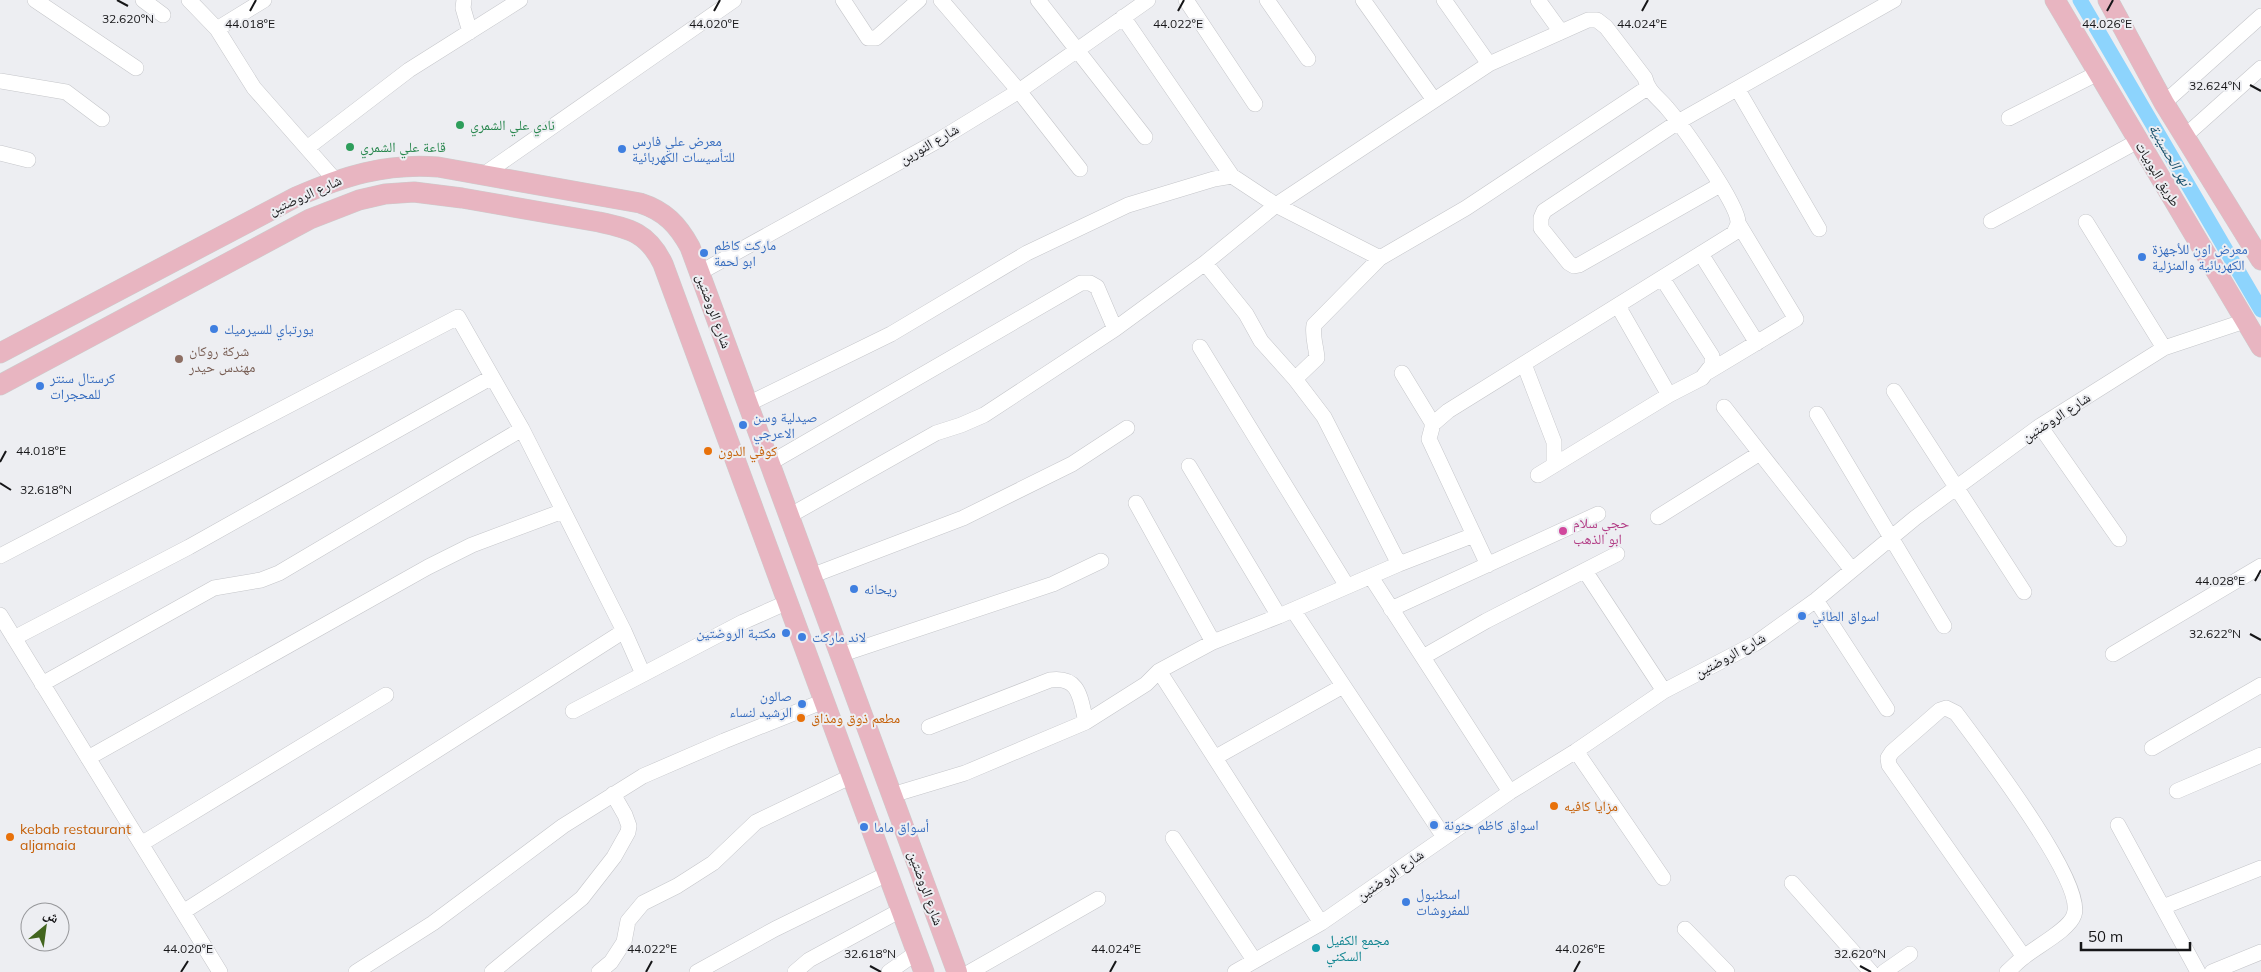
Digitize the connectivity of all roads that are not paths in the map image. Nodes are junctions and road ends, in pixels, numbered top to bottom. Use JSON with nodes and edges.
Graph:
{"nodes":[{"id":1,"x":35,"y":0,"type":"edge"},
{"id":2,"x":143,"y":0,"type":"edge"},
{"id":3,"x":189,"y":0,"type":"edge"},
{"id":4,"x":264,"y":0,"type":"edge"},
{"id":5,"x":464,"y":0,"type":"edge"},
{"id":6,"x":520,"y":0,"type":"edge"},
{"id":7,"x":734,"y":0,"type":"edge"},
{"id":8,"x":843,"y":0,"type":"edge"},
{"id":9,"x":919,"y":0,"type":"edge"},
{"id":10,"x":941,"y":0,"type":"edge"},
{"id":11,"x":1038,"y":0,"type":"edge"},
{"id":12,"x":1148,"y":0,"type":"edge"},
{"id":13,"x":1186,"y":0,"type":"edge"},
{"id":14,"x":1267,"y":0,"type":"edge"},
{"id":15,"x":1364,"y":0,"type":"edge"},
{"id":16,"x":1444,"y":0,"type":"edge"},
{"id":17,"x":1538,"y":0,"type":"edge"},
{"id":18,"x":1894,"y":0,"type":"edge"},
{"id":19,"x":2055,"y":0,"type":"edge"},
{"id":20,"x":2116,"y":4,"type":"edge"},
{"id":21,"x":1126,"y":10,"type":"edge"},
{"id":22,"x":163,"y":15,"type":"dead end"},
{"id":23,"x":2261,"y":16,"type":"edge"},
{"id":24,"x":217,"y":29,"type":"junction"},
{"id":25,"x":470,"y":32,"type":"junction"},
{"id":26,"x":1561,"y":32,"type":"junction"},
{"id":27,"x":1076,"y":51,"type":"junction"},
{"id":28,"x":1308,"y":59,"type":"dead end"},
{"id":29,"x":1489,"y":64,"type":"junction"},
{"id":30,"x":136,"y":68,"type":"dead end"},
{"id":31,"x":2261,"y":68,"type":"edge"},
{"id":32,"x":2098,"y":73,"type":"junction"},
{"id":33,"x":0,"y":81,"type":"edge"},
{"id":34,"x":1647,"y":88,"type":"junction"},
{"id":35,"x":1738,"y":90,"type":"junction"},
{"id":36,"x":1019,"y":92,"type":"junction"},
{"id":37,"x":1434,"y":100,"type":"junction"},
{"id":38,"x":2164,"y":103,"type":"junction"},
{"id":39,"x":1255,"y":104,"type":"dead end"},
{"id":40,"x":2009,"y":118,"type":"dead end"},
{"id":41,"x":102,"y":119,"type":"dead end"},
{"id":42,"x":1678,"y":122,"type":"junction"},
{"id":43,"x":2185,"y":136,"type":"junction"},
{"id":44,"x":1145,"y":138,"type":"dead end"},
{"id":45,"x":2138,"y":141,"type":"junction"},
{"id":46,"x":307,"y":148,"type":"junction"},
{"id":47,"x":0,"y":153,"type":"edge"},
{"id":48,"x":28,"y":160,"type":"dead end"},
{"id":49,"x":1080,"y":169,"type":"dead end"},
{"id":50,"x":483,"y":175,"type":"junction"},
{"id":51,"x":1232,"y":176,"type":"junction"},
{"id":52,"x":335,"y":180,"type":"junction"},
{"id":53,"x":1720,"y":185,"type":"junction"},
{"id":54,"x":1276,"y":205,"type":"junction"},
{"id":55,"x":1991,"y":221,"type":"dead end"},
{"id":56,"x":2086,"y":222,"type":"dead end"},
{"id":57,"x":1738,"y":223,"type":"junction"},
{"id":58,"x":1819,"y":229,"type":"dead end"},
{"id":59,"x":1701,"y":254,"type":"junction"},
{"id":60,"x":1380,"y":258,"type":"junction"},
{"id":61,"x":2261,"y":260,"type":"edge"},
{"id":62,"x":1205,"y":262,"type":"junction"},
{"id":63,"x":699,"y":272,"type":"junction"},
{"id":64,"x":1662,"y":278,"type":"junction"},
{"id":65,"x":1618,"y":306,"type":"junction"},
{"id":66,"x":2245,"y":321,"type":"junction"},
{"id":67,"x":1115,"y":329,"type":"junction"},
{"id":68,"x":1757,"y":343,"type":"junction"},
{"id":69,"x":1200,"y":347,"type":"dead end"},
{"id":70,"x":2164,"y":348,"type":"junction"},
{"id":71,"x":2261,"y":348,"type":"edge"},
{"id":72,"x":0,"y":353,"type":"edge"},
{"id":73,"x":1524,"y":364,"type":"junction"},
{"id":74,"x":1708,"y":372,"type":"junction"},
{"id":75,"x":1402,"y":373,"type":"dead end"},
{"id":76,"x":492,"y":377,"type":"junction"},
{"id":77,"x":1295,"y":379,"type":"junction"},
{"id":78,"x":0,"y":385,"type":"edge"},
{"id":79,"x":1894,"y":391,"type":"dead end"},
{"id":80,"x":1668,"y":395,"type":"junction"},
{"id":81,"x":748,"y":404,"type":"junction"},
{"id":82,"x":1724,"y":407,"type":"dead end"},
{"id":83,"x":1816,"y":414,"type":"dead end"},
{"id":84,"x":1433,"y":424,"type":"junction"},
{"id":85,"x":2040,"y":426,"type":"junction"},
{"id":86,"x":1126,"y":428,"type":"dead end"},
{"id":87,"x":522,"y":429,"type":"junction"},
{"id":88,"x":1760,"y":453,"type":"junction"},
{"id":89,"x":770,"y":463,"type":"junction"},
{"id":90,"x":1554,"y":465,"type":"junction"},
{"id":91,"x":1189,"y":466,"type":"dead end"},
{"id":92,"x":1538,"y":475,"type":"dead end"},
{"id":93,"x":1956,"y":486,"type":"junction"},
{"id":94,"x":1136,"y":503,"type":"dead end"},
{"id":95,"x":562,"y":512,"type":"junction"},
{"id":96,"x":1598,"y":514,"type":"dead end"},
{"id":97,"x":789,"y":516,"type":"junction"},
{"id":98,"x":1658,"y":517,"type":"dead end"},
{"id":99,"x":1474,"y":535,"type":"junction"},
{"id":100,"x":1891,"y":536,"type":"junction"},
{"id":101,"x":2119,"y":539,"type":"dead end"},
{"id":102,"x":1617,"y":554,"type":"dead end"},
{"id":103,"x":0,"y":556,"type":"edge"},
{"id":104,"x":1101,"y":561,"type":"dead end"},
{"id":105,"x":1399,"y":564,"type":"junction"},
{"id":106,"x":1488,"y":565,"type":"junction"},
{"id":107,"x":2261,"y":566,"type":"edge"},
{"id":108,"x":1852,"y":570,"type":"junction"},
{"id":109,"x":1585,"y":571,"type":"junction"},
{"id":110,"x":811,"y":576,"type":"junction"},
{"id":111,"x":1371,"y":577,"type":"junction"},
{"id":112,"x":1347,"y":586,"type":"junction"},
{"id":113,"x":2024,"y":592,"type":"dead end"},
{"id":114,"x":1816,"y":600,"type":"junction"},
{"id":115,"x":788,"y":602,"type":"junction"},
{"id":116,"x":1391,"y":609,"type":"junction"},
{"id":117,"x":1286,"y":613,"type":"junction"},
{"id":118,"x":0,"y":615,"type":"edge"},
{"id":119,"x":1944,"y":626,"type":"dead end"},
{"id":120,"x":624,"y":631,"type":"junction"},
{"id":121,"x":14,"y":638,"type":"junction"},
{"id":122,"x":1213,"y":642,"type":"junction"},
{"id":123,"x":2113,"y":654,"type":"dead end"},
{"id":124,"x":840,"y":655,"type":"junction"},
{"id":125,"x":1423,"y":657,"type":"junction"},
{"id":126,"x":1159,"y":670,"type":"junction"},
{"id":127,"x":643,"y":674,"type":"junction"},
{"id":128,"x":42,"y":684,"type":"junction"},
{"id":129,"x":2261,"y":685,"type":"edge"},
{"id":130,"x":1343,"y":686,"type":"junction"},
{"id":131,"x":1664,"y":691,"type":"junction"},
{"id":132,"x":386,"y":695,"type":"dead end"},
{"id":133,"x":824,"y":701,"type":"junction"},
{"id":134,"x":1887,"y":709,"type":"dead end"},
{"id":135,"x":573,"y":711,"type":"dead end"},
{"id":136,"x":1086,"y":722,"type":"junction"},
{"id":137,"x":930,"y":727,"type":"dead end"},
{"id":138,"x":2152,"y":748,"type":"dead end"},
{"id":139,"x":1576,"y":751,"type":"junction"},
{"id":140,"x":2261,"y":755,"type":"edge"},
{"id":141,"x":88,"y":758,"type":"junction"},
{"id":142,"x":1216,"y":758,"type":"junction"},
{"id":143,"x":852,"y":776,"type":"junction"},
{"id":144,"x":2177,"y":791,"type":"dead end"},
{"id":145,"x":1510,"y":792,"type":"junction"},
{"id":146,"x":613,"y":794,"type":"junction"},
{"id":147,"x":892,"y":795,"type":"junction"},
{"id":148,"x":2118,"y":825,"type":"dead end"},
{"id":149,"x":1173,"y":838,"type":"dead end"},
{"id":150,"x":1444,"y":838,"type":"junction"},
{"id":151,"x":141,"y":844,"type":"junction"},
{"id":152,"x":2261,"y":868,"type":"edge"},
{"id":153,"x":887,"y":874,"type":"junction"},
{"id":154,"x":1663,"y":878,"type":"dead end"},
{"id":155,"x":1792,"y":882,"type":"dead end"},
{"id":156,"x":1098,"y":899,"type":"dead end"},
{"id":157,"x":2163,"y":907,"type":"junction"},
{"id":158,"x":901,"y":910,"type":"junction"},
{"id":159,"x":183,"y":912,"type":"junction"},
{"id":160,"x":1321,"y":923,"type":"junction"},
{"id":161,"x":1685,"y":929,"type":"dead end"},
{"id":162,"x":916,"y":952,"type":"junction"},
{"id":163,"x":2261,"y":952,"type":"edge"},
{"id":164,"x":1910,"y":954,"type":"dead end"},
{"id":165,"x":2024,"y":957,"type":"junction"},
{"id":166,"x":1254,"y":960,"type":"junction"},
{"id":167,"x":220,"y":972,"type":"edge"},
{"id":168,"x":356,"y":972,"type":"edge"},
{"id":169,"x":492,"y":972,"type":"edge"},
{"id":170,"x":599,"y":972,"type":"edge"},
{"id":171,"x":697,"y":972,"type":"edge"},
{"id":172,"x":795,"y":972,"type":"edge"},
{"id":173,"x":889,"y":972,"type":"edge"},
{"id":174,"x":924,"y":972,"type":"edge"},
{"id":175,"x":956,"y":972,"type":"edge"},
{"id":176,"x":970,"y":972,"type":"edge"},
{"id":177,"x":1235,"y":972,"type":"edge"},
{"id":178,"x":1727,"y":972,"type":"edge"},
{"id":179,"x":1871,"y":972,"type":"edge"},
{"id":180,"x":1884,"y":972,"type":"edge"},
{"id":181,"x":2007,"y":972,"type":"edge"},
{"id":182,"x":2198,"y":972,"type":"edge"},
{"id":183,"x":2212,"y":972,"type":"edge"}],
"edges":[{"from":1,"to":30,"type":"street"},
{"from":2,"to":22,"type":"street"},
{"from":3,"to":24,"type":"street"},
{"from":4,"to":24,"type":"street"},
{"from":5,"to":25,"type":"street"},
{"from":6,"to":25,"type":"street"},
{"from":7,"to":50,"type":"street"},
{"from":8,"to":9,"type":"street"},
{"from":10,"to":36,"type":"street"},
{"from":11,"to":27,"type":"street"},
{"from":12,"to":21,"type":"street","name":"شارع النورين"},
{"from":13,"to":39,"type":"street"},
{"from":14,"to":28,"type":"street"},
{"from":15,"to":37,"type":"street"},
{"from":16,"to":29,"type":"street"},
{"from":17,"to":26,"type":"street"},
{"from":18,"to":35,"type":"street"},
{"from":19,"to":32,"type":"main road","name":"طريق البوبيات"},
{"from":20,"to":38,"type":"main road"},
{"from":21,"to":27,"type":"street","name":"شارع النورين"},
{"from":21,"to":51,"type":"street"},
{"from":23,"to":38,"type":"street"},
{"from":24,"to":46,"type":"street"},
{"from":25,"to":46,"type":"street"},
{"from":26,"to":29,"type":"street"},
{"from":26,"to":34,"type":"street"},
{"from":27,"to":36,"type":"street","name":"شارع النورين"},
{"from":27,"to":44,"type":"street"},
{"from":29,"to":37,"type":"street"},
{"from":31,"to":43,"type":"street"},
{"from":32,"to":40,"type":"street"},
{"from":32,"to":45,"type":"main road","name":"طريق البوبيات"},
{"from":33,"to":41,"type":"street"},
{"from":34,"to":42,"type":"street"},
{"from":34,"to":60,"type":"street"},
{"from":35,"to":42,"type":"street"},
{"from":35,"to":58,"type":"street"},
{"from":36,"to":49,"type":"street"},
{"from":36,"to":63,"type":"street","name":"شارع النورين"},
{"from":37,"to":54,"type":"street"},
{"from":38,"to":43,"type":"main road"},
{"from":42,"to":53,"type":"street"},
{"from":42,"to":53,"type":"street"},
{"from":43,"to":61,"type":"main road"},
{"from":45,"to":55,"type":"street"},
{"from":45,"to":66,"type":"main road","name":"طريق البوبيات"},
{"from":46,"to":52,"type":"street"},
{"from":47,"to":48,"type":"street"},
{"from":50,"to":52,"type":"main road","name":"شارع الروضتين"},
{"from":50,"to":63,"type":"main road","name":"شارع الروضتين"},
{"from":51,"to":54,"type":"street"},
{"from":51,"to":81,"type":"street"},
{"from":52,"to":72,"type":"main road","name":"شارع الروضتين"},
{"from":53,"to":57,"type":"street"},
{"from":54,"to":60,"type":"street"},
{"from":54,"to":62,"type":"street"},
{"from":56,"to":70,"type":"street"},
{"from":57,"to":59,"type":"street"},
{"from":57,"to":68,"type":"street"},
{"from":59,"to":64,"type":"street"},
{"from":59,"to":68,"type":"street"},
{"from":60,"to":77,"type":"street"},
{"from":62,"to":67,"type":"street"},
{"from":62,"to":77,"type":"street"},
{"from":63,"to":81,"type":"main road","name":"شارع الروضتين"},
{"from":64,"to":65,"type":"street"},
{"from":64,"to":74,"type":"street"},
{"from":65,"to":73,"type":"street"},
{"from":65,"to":80,"type":"street"},
{"from":66,"to":70,"type":"street","name":"شارع الروضتين"},
{"from":66,"to":71,"type":"main road","name":"طريق البوبيات"},
{"from":67,"to":89,"type":"street"},
{"from":67,"to":97,"type":"street"},
{"from":68,"to":74,"type":"street"},
{"from":69,"to":112,"type":"street"},
{"from":70,"to":85,"type":"street","name":"شارع الروضتين"},
{"from":73,"to":84,"type":"street"},
{"from":73,"to":90,"type":"street"},
{"from":74,"to":80,"type":"street"},
{"from":75,"to":84,"type":"street"},
{"from":76,"to":87,"type":"street"},
{"from":76,"to":103,"type":"street"},
{"from":76,"to":121,"type":"street"},
{"from":77,"to":105,"type":"street"},
{"from":78,"to":115,"type":"main road","name":"شارع الروضتين"},
{"from":79,"to":93,"type":"street"},
{"from":80,"to":90,"type":"street"},
{"from":81,"to":89,"type":"main road","name":"شارع الروضتين"},
{"from":82,"to":88,"type":"street"},
{"from":83,"to":100,"type":"street"},
{"from":84,"to":99,"type":"street"},
{"from":85,"to":93,"type":"street","name":"شارع الروضتين"},
{"from":85,"to":101,"type":"street"},
{"from":86,"to":110,"type":"street"},
{"from":87,"to":95,"type":"street"},
{"from":87,"to":128,"type":"street"},
{"from":88,"to":98,"type":"street"},
{"from":88,"to":108,"type":"street"},
{"from":89,"to":97,"type":"main road","name":"شارع الروضتين"},
{"from":90,"to":92,"type":"street"},
{"from":91,"to":117,"type":"street"},
{"from":93,"to":100,"type":"street","name":"شارع الروضتين"},
{"from":93,"to":113,"type":"street"},
{"from":94,"to":122,"type":"street"},
{"from":95,"to":120,"type":"street"},
{"from":95,"to":141,"type":"street"},
{"from":96,"to":106,"type":"street"},
{"from":97,"to":110,"type":"main road","name":"شارع الروضتين"},
{"from":99,"to":105,"type":"street"},
{"from":99,"to":106,"type":"street"},
{"from":100,"to":108,"type":"street","name":"شارع الروضتين"},
{"from":100,"to":119,"type":"street"},
{"from":102,"to":109,"type":"street"},
{"from":104,"to":124,"type":"street"},
{"from":105,"to":111,"type":"street"},
{"from":106,"to":116,"type":"street"},
{"from":107,"to":123,"type":"street"},
{"from":108,"to":114,"type":"street","name":"شارع الروضتين"},
{"from":109,"to":125,"type":"street"},
{"from":109,"to":131,"type":"street"},
{"from":110,"to":124,"type":"main road","name":"شارع الروضتين"},
{"from":111,"to":112,"type":"street"},
{"from":111,"to":116,"type":"street"},
{"from":112,"to":117,"type":"street"},
{"from":114,"to":131,"type":"street","name":"شارع الروضتين"},
{"from":114,"to":134,"type":"street"},
{"from":115,"to":127,"type":"street"},
{"from":115,"to":133,"type":"main road","name":"شارع الروضتين"},
{"from":116,"to":125,"type":"street"},
{"from":117,"to":122,"type":"street"},
{"from":117,"to":130,"type":"street"},
{"from":118,"to":121,"type":"street"},
{"from":120,"to":127,"type":"street"},
{"from":120,"to":159,"type":"street"},
{"from":121,"to":128,"type":"street"},
{"from":122,"to":126,"type":"street"},
{"from":124,"to":147,"type":"main road","name":"شارع الروضتين"},
{"from":125,"to":145,"type":"street"},
{"from":126,"to":136,"type":"street"},
{"from":126,"to":142,"type":"street"},
{"from":127,"to":135,"type":"street"},
{"from":128,"to":141,"type":"street"},
{"from":129,"to":138,"type":"street"},
{"from":130,"to":142,"type":"street"},
{"from":130,"to":150,"type":"street"},
{"from":131,"to":139,"type":"street","name":"شارع الروضتين"},
{"from":132,"to":151,"type":"street"},
{"from":133,"to":143,"type":"main road","name":"شارع الروضتين"},
{"from":133,"to":146,"type":"street"},
{"from":136,"to":137,"type":"street"},
{"from":136,"to":147,"type":"street"},
{"from":139,"to":145,"type":"street","name":"شارع الروضتين"},
{"from":139,"to":154,"type":"street"},
{"from":140,"to":144,"type":"street"},
{"from":141,"to":151,"type":"street"},
{"from":142,"to":160,"type":"street"},
{"from":143,"to":153,"type":"main road","name":"شارع الروضتين"},
{"from":143,"to":170,"type":"street"},
{"from":145,"to":150,"type":"street","name":"شارع الروضتين"},
{"from":146,"to":168,"type":"street"},
{"from":146,"to":169,"type":"street"},
{"from":147,"to":175,"type":"main road","name":"شارع الروضتين"},
{"from":148,"to":157,"type":"street"},
{"from":149,"to":166,"type":"street"},
{"from":150,"to":160,"type":"street","name":"شارع الروضتين"},
{"from":151,"to":159,"type":"street"},
{"from":152,"to":157,"type":"street"},
{"from":153,"to":158,"type":"main road","name":"شارع الروضتين"},
{"from":153,"to":171,"type":"street"},
{"from":155,"to":179,"type":"street"},
{"from":156,"to":176,"type":"street"},
{"from":157,"to":182,"type":"street"},
{"from":158,"to":162,"type":"main road","name":"شارع الروضتين"},
{"from":158,"to":172,"type":"street"},
{"from":159,"to":167,"type":"street"},
{"from":160,"to":166,"type":"street","name":"شارع الروضتين"},
{"from":161,"to":178,"type":"street"},
{"from":162,"to":173,"type":"street"},
{"from":162,"to":174,"type":"main road","name":"شارع الروضتين"},
{"from":163,"to":183,"type":"street"},
{"from":164,"to":180,"type":"street"},
{"from":165,"to":165,"type":"street"},
{"from":165,"to":181,"type":"street"},
{"from":166,"to":177,"type":"street","name":"شارع الروضتين"}]}
